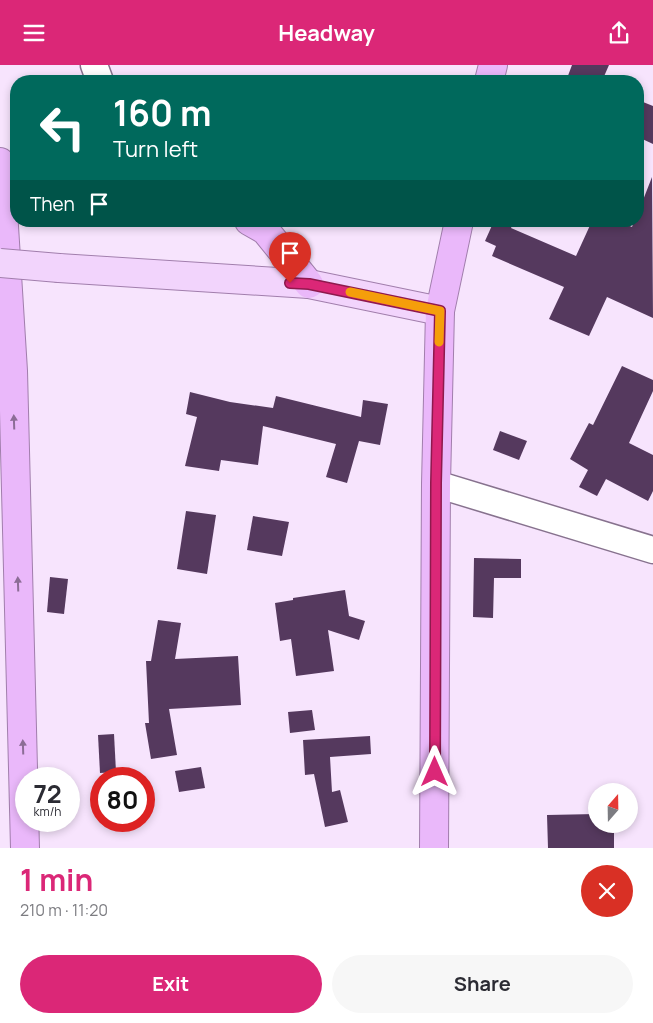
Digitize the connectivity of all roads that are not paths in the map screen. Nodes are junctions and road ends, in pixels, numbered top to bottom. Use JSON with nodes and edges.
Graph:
{"nodes":[{"id":1,"x":0,"y":162,"type":"edge"},
{"id":2,"x":0,"y":172,"type":"edge"},
{"id":3,"x":259,"y":227,"type":"edge"},
{"id":4,"x":458,"y":227,"type":"edge"},
{"id":5,"x":0,"y":263,"type":"edge"},
{"id":6,"x":309,"y":284,"type":"junction"},
{"id":7,"x":440,"y":311,"type":"junction"},
{"id":8,"x":436,"y":483,"type":"junction"},
{"id":9,"x":653,"y":550,"type":"edge"},
{"id":10,"x":25,"y":848,"type":"edge"},
{"id":11,"x":434,"y":848,"type":"edge"}],
"edges":[{"from":1,"to":2,"type":"highway"},
{"from":10,"to":2,"type":"highway","one_way":true},
{"from":3,"to":6,"type":"highway"},
{"from":4,"to":7,"type":"highway"},
{"from":5,"to":6,"type":"main road","bridge":true},
{"from":6,"to":7,"type":"main road"},
{"from":7,"to":8,"type":"highway"},
{"from":8,"to":9,"type":"street"},
{"from":8,"to":11,"type":"highway"}]}
